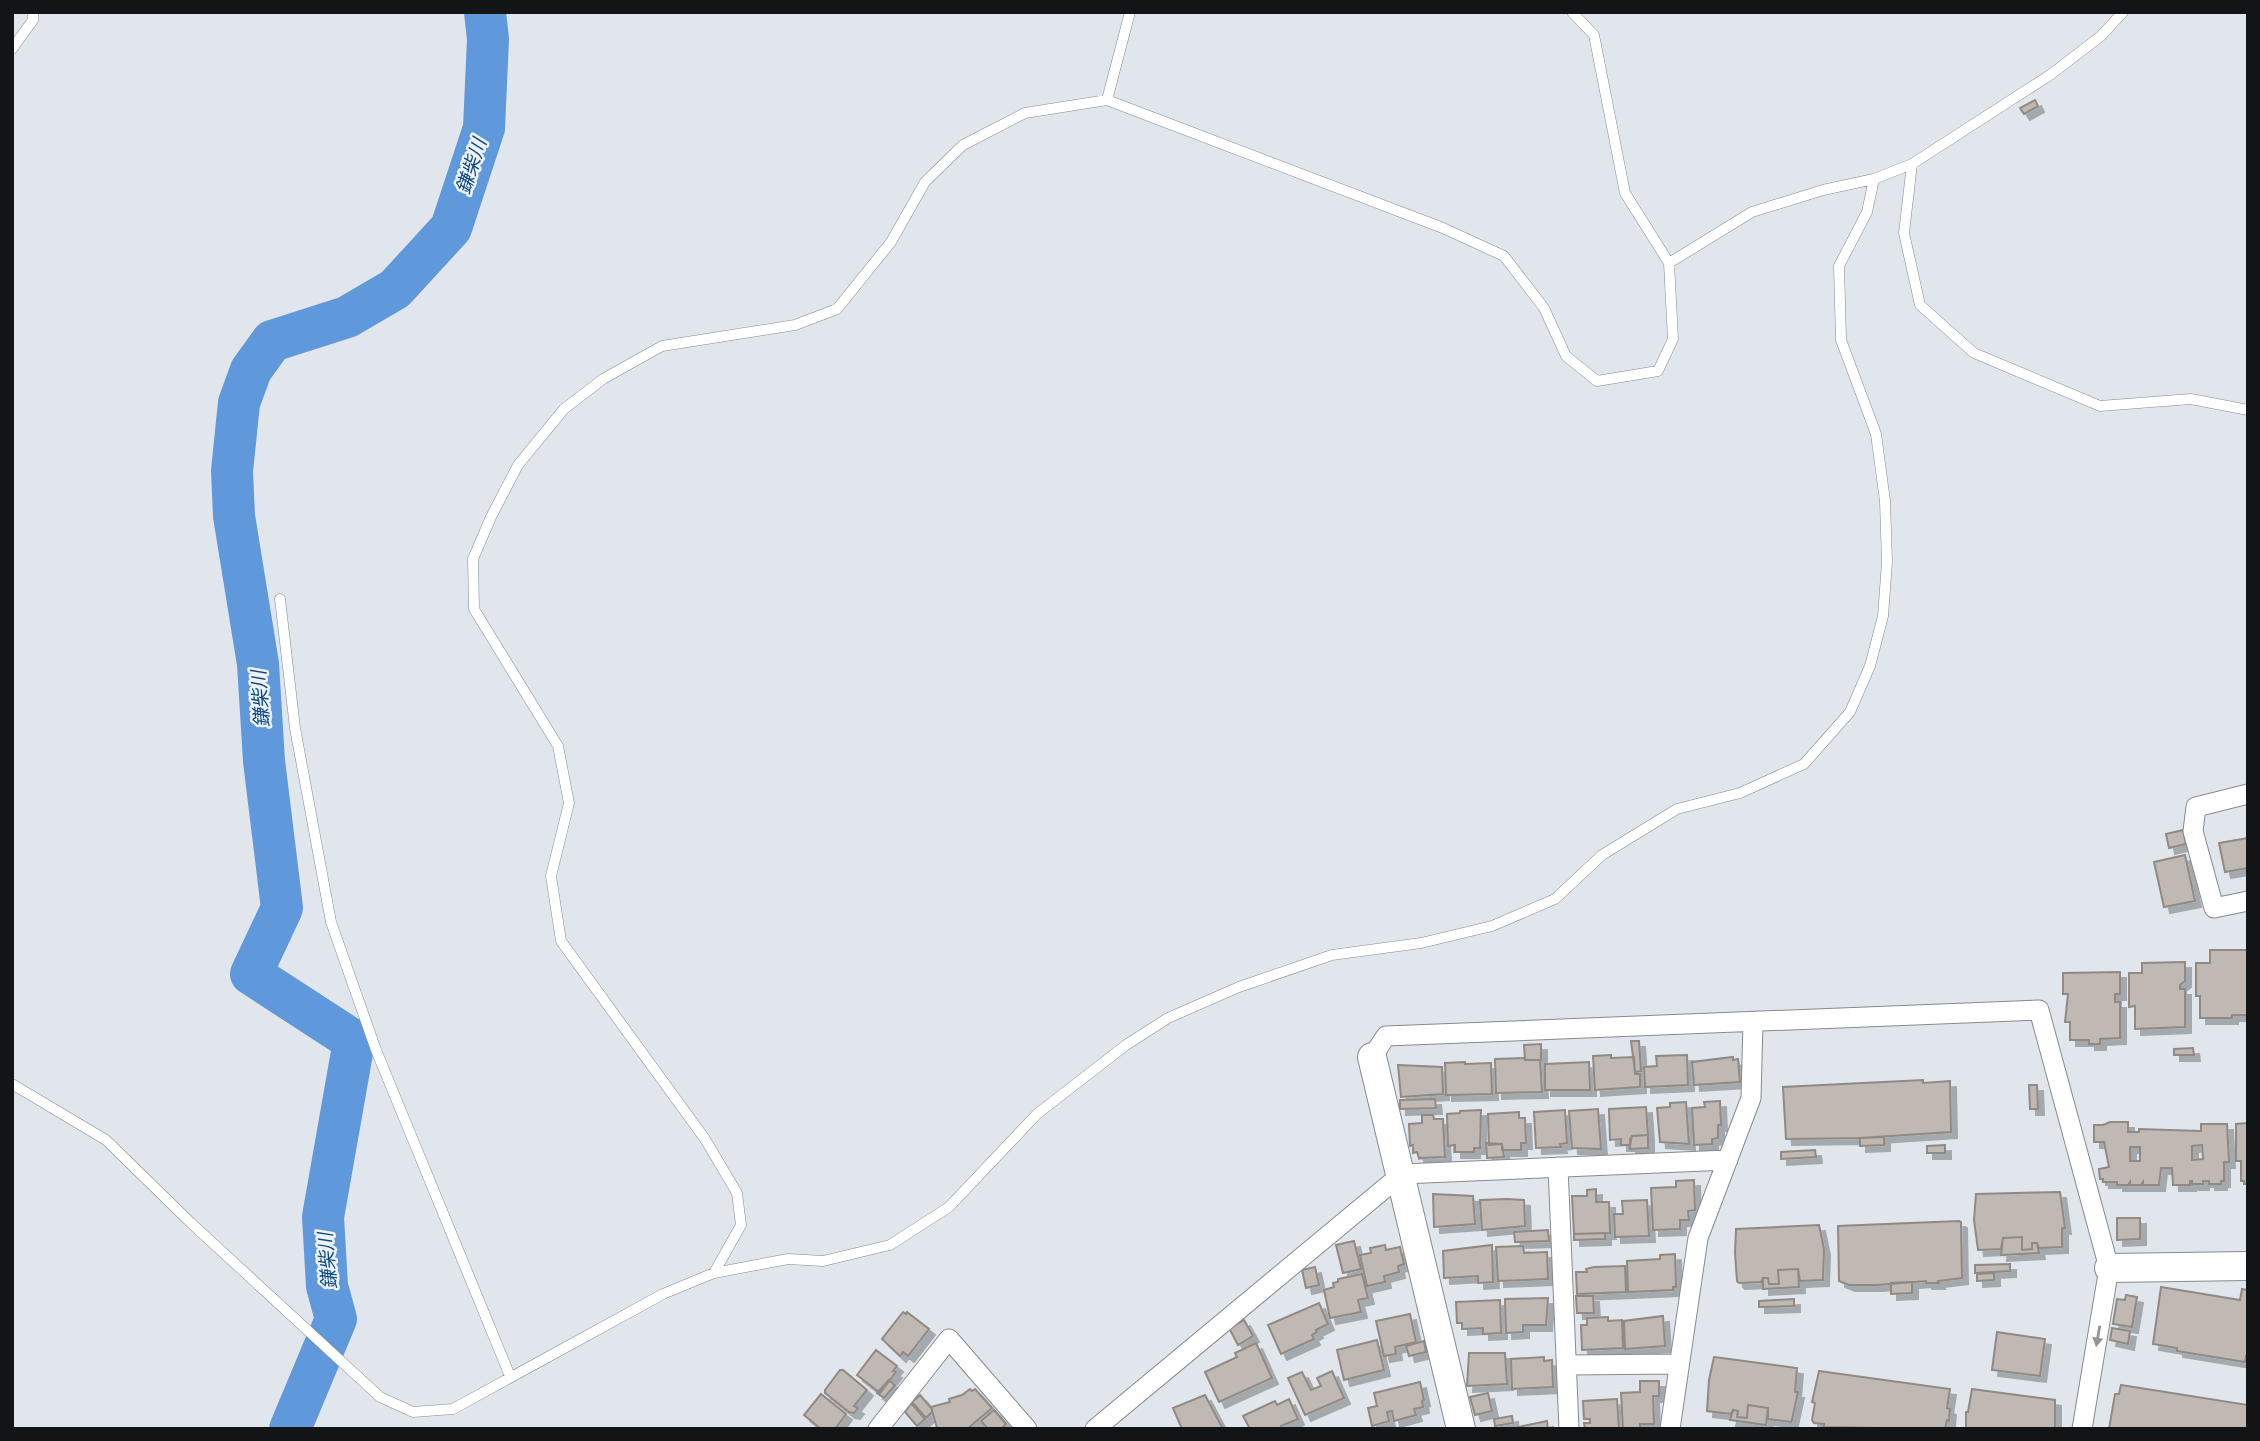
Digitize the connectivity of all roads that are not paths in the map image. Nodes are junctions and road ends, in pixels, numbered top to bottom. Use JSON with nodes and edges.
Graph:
{"nodes":[{"id":1,"x":33,"y":12,"type":"edge"},
{"id":2,"x":1130,"y":12,"type":"edge"},
{"id":3,"x":1572,"y":12,"type":"edge"},
{"id":4,"x":2123,"y":12,"type":"edge"},
{"id":5,"x":12,"y":49,"type":"edge"},
{"id":6,"x":1107,"y":100,"type":"junction"},
{"id":7,"x":1912,"y":164,"type":"junction"},
{"id":8,"x":1874,"y":179,"type":"junction"},
{"id":9,"x":1669,"y":263,"type":"junction"},
{"id":10,"x":2248,"y":410,"type":"edge"},
{"id":11,"x":280,"y":599,"type":"dead end"},
{"id":12,"x":2248,"y":794,"type":"edge"},
{"id":13,"x":2248,"y":901,"type":"edge"},
{"id":14,"x":1753,"y":1022,"type":"junction"},
{"id":15,"x":1372,"y":1057,"type":"joint"},
{"id":16,"x":12,"y":1084,"type":"edge"},
{"id":17,"x":1728,"y":1160,"type":"junction"},
{"id":18,"x":1558,"y":1167,"type":"junction"},
{"id":19,"x":1402,"y":1174,"type":"junction"},
{"id":20,"x":2248,"y":1266,"type":"edge"},
{"id":21,"x":2109,"y":1268,"type":"junction"},
{"id":22,"x":714,"y":1273,"type":"junction"},
{"id":23,"x":1679,"y":1364,"type":"junction"},
{"id":24,"x":1567,"y":1366,"type":"junction"},
{"id":25,"x":510,"y":1376,"type":"junction"},
{"id":26,"x":878,"y":1429,"type":"edge"},
{"id":27,"x":1027,"y":1429,"type":"edge"},
{"id":28,"x":1095,"y":1429,"type":"edge"},
{"id":29,"x":1461,"y":1429,"type":"edge"},
{"id":30,"x":1569,"y":1429,"type":"edge"},
{"id":31,"x":1670,"y":1429,"type":"edge"},
{"id":32,"x":2082,"y":1429,"type":"edge"}],
"edges":[{"from":1,"to":5,"type":"lane"},
{"from":2,"to":6,"type":"lane"},
{"from":3,"to":9,"type":"lane"},
{"from":4,"to":7,"type":"lane"},
{"from":6,"to":9,"type":"lane"},
{"from":6,"to":22,"type":"lane"},
{"from":7,"to":8,"type":"lane"},
{"from":7,"to":10,"type":"lane"},
{"from":8,"to":9,"type":"lane"},
{"from":8,"to":22,"type":"lane"},
{"from":11,"to":25,"type":"lane"},
{"from":12,"to":13,"type":"street"},
{"from":14,"to":15,"type":"street"},
{"from":14,"to":17,"type":"street"},
{"from":14,"to":21,"type":"street"},
{"from":15,"to":19,"type":"street"},
{"from":16,"to":25,"type":"lane"},
{"from":17,"to":18,"type":"street"},
{"from":17,"to":23,"type":"street"},
{"from":18,"to":19,"type":"street"},
{"from":18,"to":24,"type":"street"},
{"from":19,"to":28,"type":"street"},
{"from":19,"to":29,"type":"street"},
{"from":20,"to":21,"type":"street"},
{"from":21,"to":32,"type":"street","one_way":true},
{"from":22,"to":25,"type":"lane"},
{"from":23,"to":24,"type":"street"},
{"from":23,"to":31,"type":"street"},
{"from":24,"to":30,"type":"street"},
{"from":26,"to":27,"type":"street"}]}
